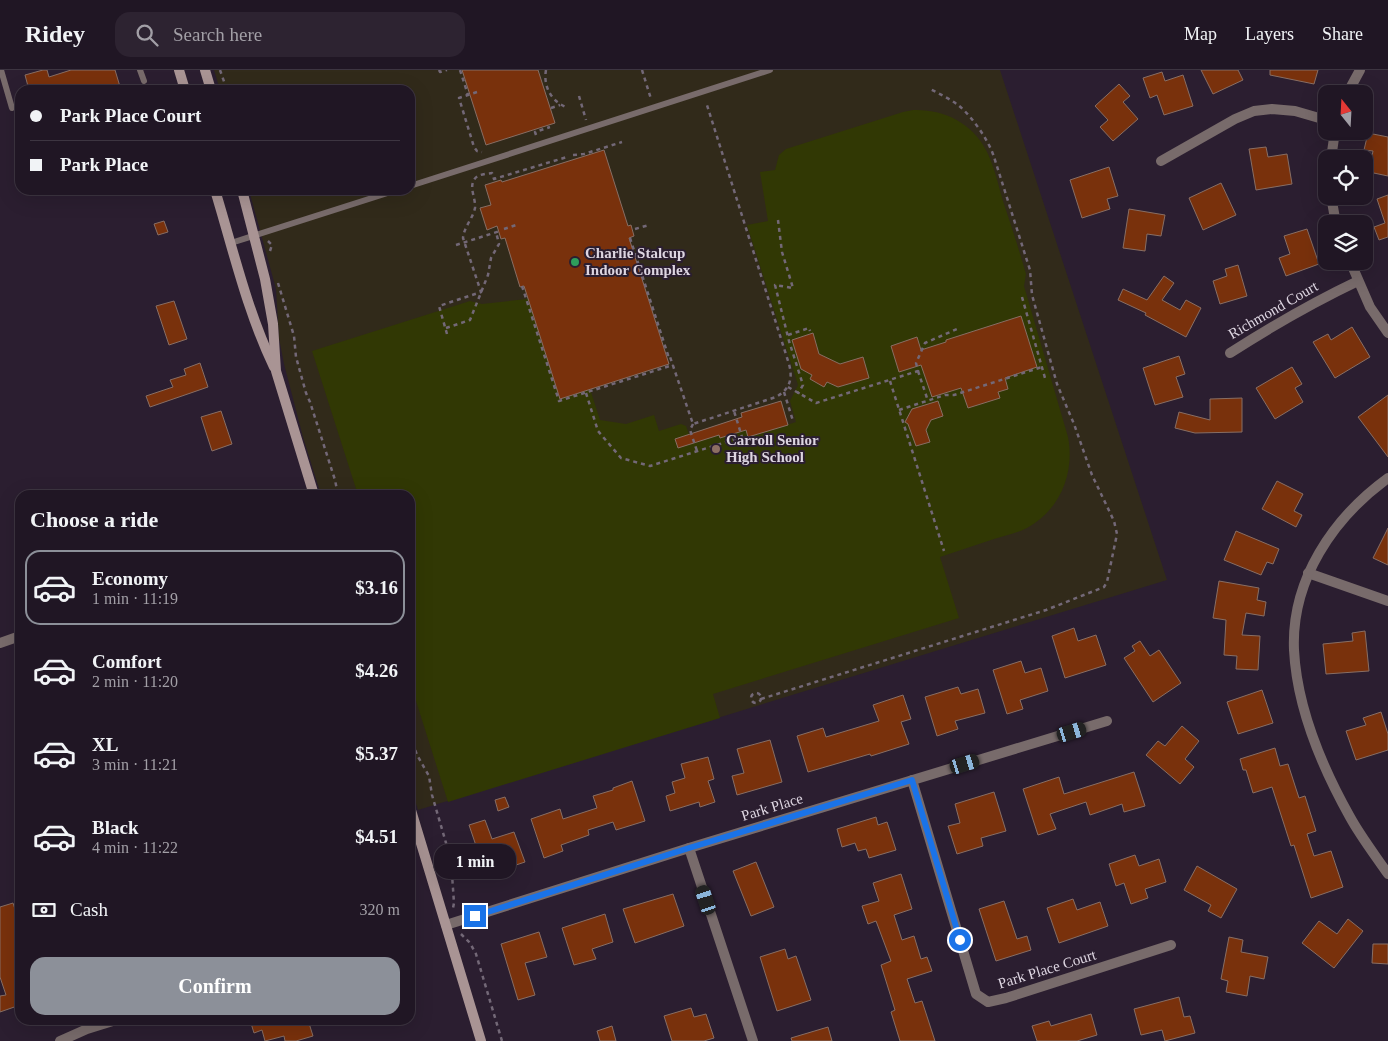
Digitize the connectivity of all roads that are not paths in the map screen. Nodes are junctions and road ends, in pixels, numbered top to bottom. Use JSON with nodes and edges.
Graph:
{"nodes":[{"id":1,"x":1,"y":70,"type":"edge"},
{"id":2,"x":140,"y":70,"type":"edge"},
{"id":3,"x":179,"y":70,"type":"edge"},
{"id":4,"x":206,"y":70,"type":"edge"},
{"id":5,"x":770,"y":70,"type":"edge"},
{"id":6,"x":1360,"y":70,"type":"edge"},
{"id":7,"x":144,"y":81,"type":"dead end"},
{"id":8,"x":184,"y":85,"type":"edge"},
{"id":9,"x":210,"y":85,"type":"edge"},
{"id":10,"x":1352,"y":85,"type":"edge"},
{"id":11,"x":12,"y":108,"type":"dead end"},
{"id":12,"x":1318,"y":118,"type":"edge"},
{"id":13,"x":1161,"y":161,"type":"dead end"},
{"id":14,"x":415,"y":184,"type":"edge"},
{"id":15,"x":217,"y":195,"type":"edge"},
{"id":16,"x":243,"y":195,"type":"edge"},
{"id":17,"x":381,"y":195,"type":"edge"},
{"id":18,"x":255,"y":235,"type":"junction"},
{"id":19,"x":231,"y":243,"type":"junction"},
{"id":20,"x":1354,"y":270,"type":"edge"},
{"id":21,"x":1358,"y":281,"type":"junction"},
{"id":22,"x":1388,"y":333,"type":"edge"},
{"id":23,"x":1230,"y":353,"type":"dead end"},
{"id":24,"x":276,"y":371,"type":"junction"},
{"id":25,"x":1388,"y":478,"type":"edge"},
{"id":26,"x":312,"y":490,"type":"edge"},
{"id":27,"x":1308,"y":573,"type":"junction"},
{"id":28,"x":1388,"y":601,"type":"edge"},
{"id":29,"x":15,"y":638,"type":"edge"},
{"id":30,"x":0,"y":642,"type":"edge"},
{"id":31,"x":1107,"y":721,"type":"dead end"},
{"id":32,"x":912,"y":780,"type":"junction"},
{"id":33,"x":415,"y":821,"type":"edge"},
{"id":34,"x":689,"y":848,"type":"junction"},
{"id":35,"x":1388,"y":874,"type":"edge"},
{"id":36,"x":452,"y":924,"type":"junction"},
{"id":37,"x":1171,"y":945,"type":"dead end"},
{"id":38,"x":100,"y":1025,"type":"edge"},
{"id":39,"x":60,"y":1041,"type":"edge"},
{"id":40,"x":481,"y":1041,"type":"edge"},
{"id":41,"x":753,"y":1041,"type":"edge"}],
"edges":[{"from":1,"to":11,"type":"lane"},
{"from":2,"to":7,"type":"lane"},
{"from":3,"to":8,"type":"street"},
{"from":4,"to":9,"type":"street"},
{"from":5,"to":14,"type":"lane"},
{"from":6,"to":10,"type":"street"},
{"from":12,"to":13,"type":"street"},
{"from":15,"to":19,"type":"street"},
{"from":16,"to":18,"type":"street"},
{"from":17,"to":18,"type":"lane"},
{"from":18,"to":19,"type":"lane"},
{"from":18,"to":24,"type":"street"},
{"from":19,"to":24,"type":"street"},
{"from":20,"to":21,"type":"street"},
{"from":21,"to":22,"type":"street"},
{"from":21,"to":23,"type":"street","name":"Richmond Court"},
{"from":24,"to":26,"type":"street"},
{"from":25,"to":27,"type":"street"},
{"from":27,"to":28,"type":"street"},
{"from":27,"to":35,"type":"street"},
{"from":29,"to":30,"type":"street"},
{"from":31,"to":32,"type":"street","name":"Park Place"},
{"from":32,"to":34,"type":"street","name":"Park Place"},
{"from":32,"to":37,"type":"street","name":"Park Place Court"},
{"from":33,"to":36,"type":"street"},
{"from":34,"to":36,"type":"street","name":"Park Place"},
{"from":34,"to":41,"type":"street"},
{"from":36,"to":40,"type":"street"},
{"from":38,"to":39,"type":"street"}]}
